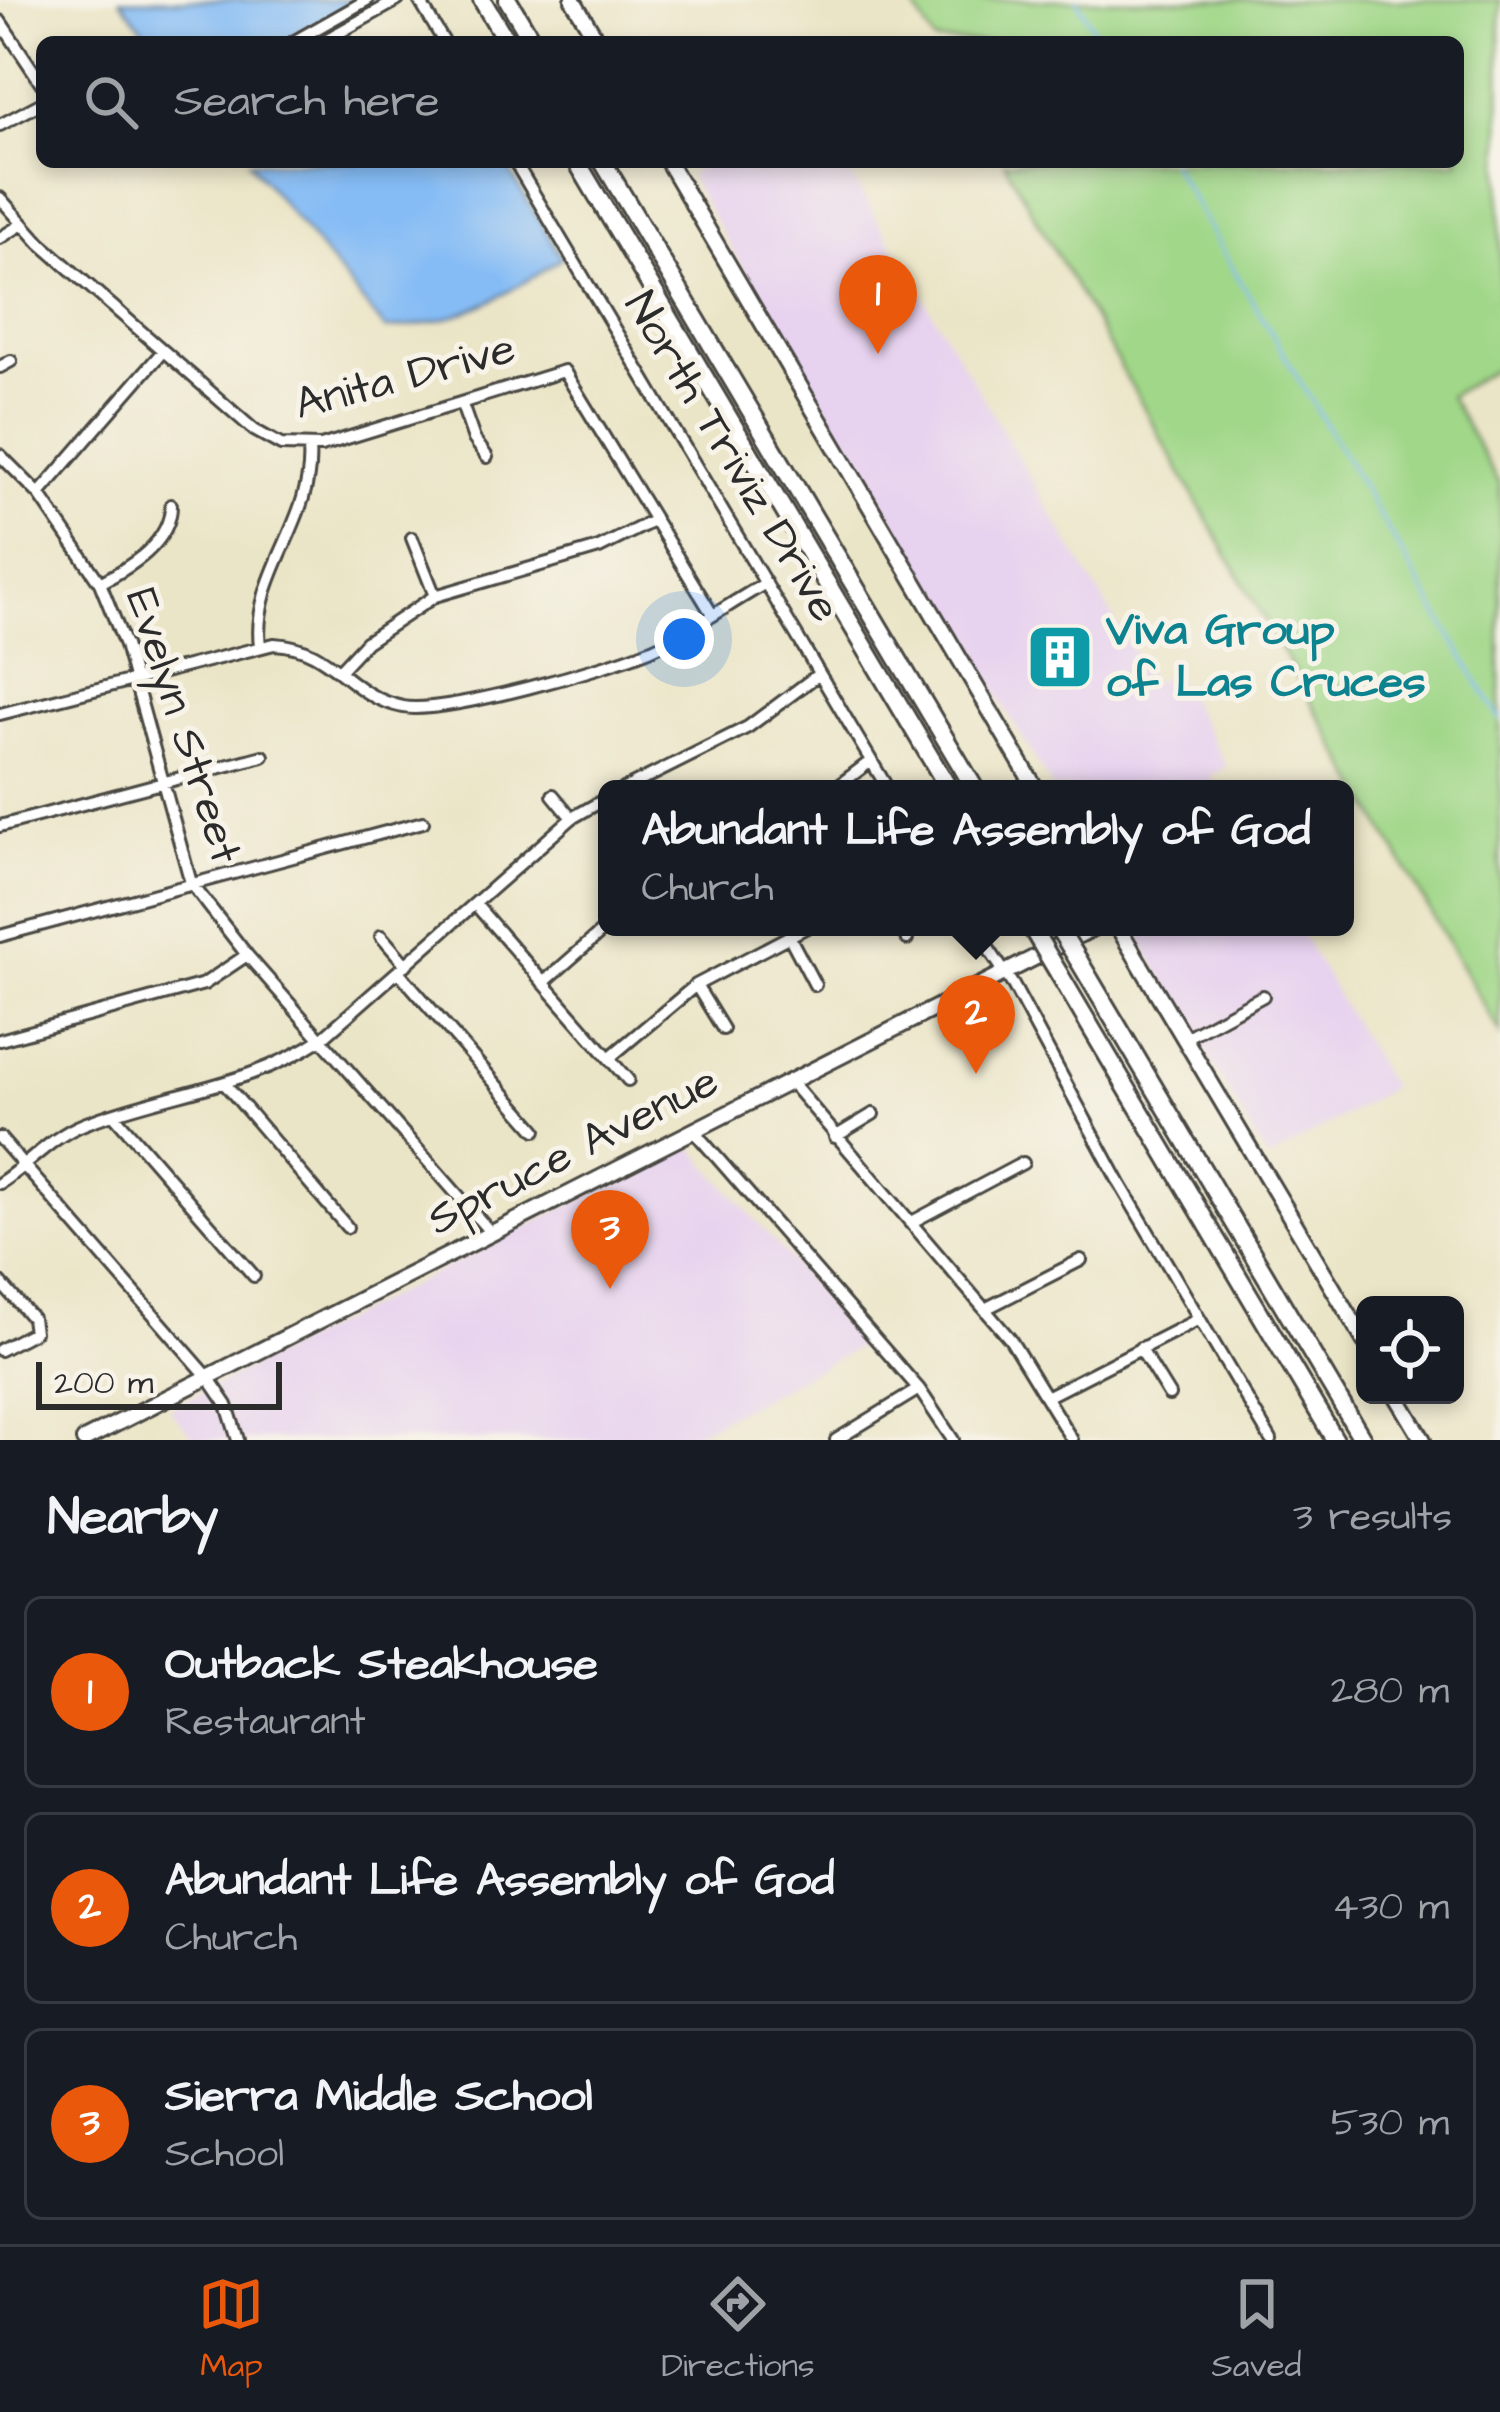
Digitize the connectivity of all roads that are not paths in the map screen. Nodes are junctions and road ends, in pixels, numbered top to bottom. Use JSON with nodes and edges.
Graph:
{"nodes":[{"id":1,"x":367,"y":0,"type":"edge"},
{"id":2,"x":398,"y":0,"type":"edge"},
{"id":3,"x":419,"y":0,"type":"edge"},
{"id":4,"x":482,"y":0,"type":"edge"},
{"id":5,"x":508,"y":0,"type":"edge"},
{"id":6,"x":573,"y":0,"type":"edge"},
{"id":7,"x":0,"y":21,"type":"edge"},
{"id":8,"x":304,"y":36,"type":"edge"},
{"id":9,"x":333,"y":36,"type":"edge"},
{"id":10,"x":440,"y":36,"type":"edge"},
{"id":11,"x":503,"y":36,"type":"edge"},
{"id":12,"x":529,"y":36,"type":"edge"},
{"id":13,"x":594,"y":36,"type":"edge"},
{"id":14,"x":36,"y":75,"type":"edge"},
{"id":15,"x":36,"y":106,"type":"edge"},
{"id":16,"x":0,"y":125,"type":"edge"},
{"id":17,"x":519,"y":168,"type":"edge"},
{"id":18,"x":581,"y":168,"type":"edge"},
{"id":19,"x":607,"y":168,"type":"edge"},
{"id":20,"x":672,"y":168,"type":"edge"},
{"id":21,"x":0,"y":198,"type":"edge"},
{"id":22,"x":21,"y":225,"type":"junction"},
{"id":23,"x":0,"y":238,"type":"edge"},
{"id":24,"x":163,"y":351,"type":"junction"},
{"id":25,"x":462,"y":405,"type":"junction"},
{"id":26,"x":310,"y":448,"type":"junction"},
{"id":27,"x":0,"y":455,"type":"edge"},
{"id":28,"x":487,"y":457,"type":"dead end"},
{"id":29,"x":39,"y":494,"type":"junction"},
{"id":30,"x":171,"y":506,"type":"dead end"},
{"id":31,"x":652,"y":520,"type":"junction"},
{"id":32,"x":412,"y":538,"type":"dead end"},
{"id":33,"x":100,"y":583,"type":"junction"},
{"id":34,"x":766,"y":583,"type":"junction"},
{"id":35,"x":435,"y":596,"type":"junction"},
{"id":36,"x":712,"y":614,"type":"junction"},
{"id":37,"x":260,"y":646,"type":"junction"},
{"id":38,"x":339,"y":671,"type":"junction"},
{"id":39,"x":819,"y":674,"type":"junction"},
{"id":40,"x":134,"y":678,"type":"junction"},
{"id":41,"x":0,"y":714,"type":"edge"},
{"id":42,"x":263,"y":756,"type":"dead end"},
{"id":43,"x":871,"y":761,"type":"junction"},
{"id":44,"x":641,"y":780,"type":"edge"},
{"id":45,"x":846,"y":780,"type":"edge"},
{"id":46,"x":883,"y":780,"type":"edge"},
{"id":47,"x":944,"y":780,"type":"edge"},
{"id":48,"x":970,"y":780,"type":"edge"},
{"id":49,"x":1031,"y":780,"type":"edge"},
{"id":50,"x":162,"y":783,"type":"junction"},
{"id":51,"x":553,"y":795,"type":"dead end"},
{"id":52,"x":598,"y":803,"type":"edge"},
{"id":53,"x":572,"y":818,"type":"junction"},
{"id":54,"x":423,"y":823,"type":"dead end"},
{"id":55,"x":0,"y":826,"type":"edge"},
{"id":56,"x":191,"y":883,"type":"junction"},
{"id":57,"x":475,"y":904,"type":"junction"},
{"id":58,"x":0,"y":936,"type":"edge"},
{"id":59,"x":381,"y":936,"type":"dead end"},
{"id":60,"x":598,"y":936,"type":"edge"},
{"id":61,"x":789,"y":936,"type":"joint"},
{"id":62,"x":905,"y":936,"type":"edge"},
{"id":63,"x":980,"y":936,"type":"edge"},
{"id":64,"x":1037,"y":936,"type":"edge"},
{"id":65,"x":1063,"y":936,"type":"edge"},
{"id":66,"x":1076,"y":936,"type":"edge"},
{"id":67,"x":1123,"y":936,"type":"edge"},
{"id":68,"x":907,"y":939,"type":"dead end"},
{"id":69,"x":247,"y":955,"type":"junction"},
{"id":70,"x":402,"y":968,"type":"junction"},
{"id":71,"x":1004,"y":971,"type":"junction"},
{"id":72,"x":543,"y":983,"type":"junction"},
{"id":73,"x":815,"y":985,"type":"dead end"},
{"id":74,"x":696,"y":986,"type":"junction"},
{"id":75,"x":1263,"y":996,"type":"dead end"},
{"id":76,"x":723,"y":1029,"type":"dead end"},
{"id":77,"x":1185,"y":1038,"type":"junction"},
{"id":78,"x":321,"y":1039,"type":"junction"},
{"id":79,"x":0,"y":1040,"type":"edge"},
{"id":80,"x":609,"y":1058,"type":"junction"},
{"id":81,"x":628,"y":1080,"type":"dead end"},
{"id":82,"x":790,"y":1081,"type":"junction"},
{"id":83,"x":225,"y":1084,"type":"junction"},
{"id":84,"x":873,"y":1114,"type":"dead end"},
{"id":85,"x":114,"y":1115,"type":"junction"},
{"id":86,"x":536,"y":1130,"type":"dead end"},
{"id":87,"x":693,"y":1130,"type":"junction"},
{"id":88,"x":0,"y":1138,"type":"edge"},
{"id":89,"x":835,"y":1138,"type":"junction"},
{"id":90,"x":1023,"y":1162,"type":"dead end"},
{"id":91,"x":25,"y":1166,"type":"junction"},
{"id":92,"x":0,"y":1183,"type":"edge"},
{"id":93,"x":910,"y":1223,"type":"junction"},
{"id":94,"x":347,"y":1227,"type":"dead end"},
{"id":95,"x":491,"y":1233,"type":"junction"},
{"id":96,"x":1081,"y":1260,"type":"dead end"},
{"id":97,"x":254,"y":1276,"type":"dead end"},
{"id":98,"x":0,"y":1282,"type":"edge"},
{"id":99,"x":985,"y":1309,"type":"junction"},
{"id":100,"x":1199,"y":1319,"type":"junction"},
{"id":101,"x":1356,"y":1327,"type":"edge"},
{"id":102,"x":1140,"y":1348,"type":"junction"},
{"id":103,"x":0,"y":1350,"type":"edge"},
{"id":104,"x":208,"y":1378,"type":"junction"},
{"id":105,"x":919,"y":1389,"type":"junction"},
{"id":106,"x":1169,"y":1395,"type":"dead end"},
{"id":107,"x":1046,"y":1396,"type":"junction"},
{"id":108,"x":1401,"y":1404,"type":"edge"},
{"id":109,"x":84,"y":1440,"type":"edge"},
{"id":110,"x":238,"y":1440,"type":"edge"},
{"id":111,"x":836,"y":1440,"type":"edge"},
{"id":112,"x":953,"y":1440,"type":"edge"},
{"id":113,"x":1072,"y":1440,"type":"edge"},
{"id":114,"x":1271,"y":1440,"type":"edge"},
{"id":115,"x":1335,"y":1440,"type":"edge"},
{"id":116,"x":1363,"y":1440,"type":"edge"},
{"id":117,"x":1423,"y":1440,"type":"edge"}],
"edges":[{"from":1,"to":8,"type":"street"},
{"from":2,"to":9,"type":"street"},
{"from":3,"to":10,"type":"street"},
{"from":4,"to":11,"type":"highway"},
{"from":5,"to":12,"type":"highway"},
{"from":6,"to":13,"type":"main road"},
{"from":7,"to":14,"type":"street"},
{"from":15,"to":16,"type":"street"},
{"from":17,"to":34,"type":"street","name":"North Triviz Drive"},
{"from":18,"to":47,"type":"highway"},
{"from":19,"to":48,"type":"highway"},
{"from":20,"to":49,"type":"main road"},
{"from":21,"to":22,"type":"street","name":"Anita Drive"},
{"from":22,"to":23,"type":"street"},
{"from":22,"to":24,"type":"street","name":"Anita Drive"},
{"from":24,"to":26,"type":"street","name":"Anita Drive"},
{"from":24,"to":29,"type":"street"},
{"from":25,"to":26,"type":"street","name":"Anita Drive"},
{"from":25,"to":28,"type":"street"},
{"from":25,"to":31,"type":"street","name":"Anita Drive"},
{"from":26,"to":37,"type":"street"},
{"from":27,"to":29,"type":"street","name":"Evelyn Street"},
{"from":29,"to":33,"type":"street","name":"Evelyn Street"},
{"from":30,"to":33,"type":"street"},
{"from":31,"to":35,"type":"street"},
{"from":31,"to":36,"type":"street","name":"Anita Drive"},
{"from":32,"to":35,"type":"street"},
{"from":33,"to":40,"type":"street","name":"Evelyn Street"},
{"from":34,"to":36,"type":"street"},
{"from":34,"to":39,"type":"street","name":"North Triviz Drive"},
{"from":35,"to":38,"type":"street"},
{"from":36,"to":38,"type":"street"},
{"from":37,"to":38,"type":"street"},
{"from":37,"to":40,"type":"street"},
{"from":39,"to":43,"type":"street","name":"North Triviz Drive"},
{"from":39,"to":44,"type":"street"},
{"from":40,"to":41,"type":"street"},
{"from":40,"to":50,"type":"street","name":"Evelyn Street"},
{"from":42,"to":50,"type":"street"},
{"from":43,"to":45,"type":"street"},
{"from":43,"to":46,"type":"street","name":"North Triviz Drive"},
{"from":50,"to":55,"type":"street"},
{"from":50,"to":56,"type":"street","name":"Evelyn Street"},
{"from":51,"to":53,"type":"street"},
{"from":52,"to":53,"type":"street"},
{"from":53,"to":57,"type":"street"},
{"from":54,"to":56,"type":"street"},
{"from":56,"to":58,"type":"street"},
{"from":56,"to":69,"type":"street","name":"Evelyn Street"},
{"from":57,"to":70,"type":"street"},
{"from":57,"to":72,"type":"street"},
{"from":59,"to":70,"type":"street"},
{"from":60,"to":72,"type":"street"},
{"from":61,"to":73,"type":"street"},
{"from":61,"to":74,"type":"street"},
{"from":62,"to":68,"type":"street"},
{"from":63,"to":71,"type":"street"},
{"from":64,"to":115,"type":"highway","bridge":true},
{"from":65,"to":116,"type":"highway","bridge":true},
{"from":66,"to":71,"type":"main road","name":"Spruce Avenue"},
{"from":67,"to":77,"type":"main road"},
{"from":69,"to":78,"type":"street","name":"Evelyn Street"},
{"from":69,"to":79,"type":"street"},
{"from":70,"to":78,"type":"street"},
{"from":70,"to":86,"type":"street"},
{"from":71,"to":82,"type":"main road","name":"Spruce Avenue"},
{"from":71,"to":100,"type":"street"},
{"from":72,"to":80,"type":"street"},
{"from":74,"to":76,"type":"street"},
{"from":74,"to":80,"type":"street"},
{"from":75,"to":77,"type":"street"},
{"from":77,"to":101,"type":"main road"},
{"from":78,"to":83,"type":"street"},
{"from":78,"to":95,"type":"street","name":"Evelyn Street"},
{"from":80,"to":81,"type":"street"},
{"from":82,"to":87,"type":"main road","name":"Spruce Avenue"},
{"from":82,"to":89,"type":"street"},
{"from":83,"to":85,"type":"street"},
{"from":83,"to":94,"type":"street"},
{"from":84,"to":89,"type":"street"},
{"from":85,"to":91,"type":"street"},
{"from":85,"to":97,"type":"street"},
{"from":87,"to":95,"type":"main road","name":"Spruce Avenue"},
{"from":87,"to":105,"type":"street"},
{"from":88,"to":91,"type":"street"},
{"from":89,"to":93,"type":"street"},
{"from":90,"to":93,"type":"street"},
{"from":91,"to":92,"type":"street"},
{"from":91,"to":104,"type":"street"},
{"from":93,"to":99,"type":"street"},
{"from":95,"to":104,"type":"main road","name":"Spruce Avenue"},
{"from":96,"to":99,"type":"street"},
{"from":98,"to":103,"type":"street"},
{"from":99,"to":107,"type":"street"},
{"from":100,"to":102,"type":"street"},
{"from":100,"to":114,"type":"street"},
{"from":102,"to":106,"type":"street"},
{"from":102,"to":107,"type":"street"},
{"from":104,"to":109,"type":"main road","name":"Spruce Avenue"},
{"from":104,"to":110,"type":"street"},
{"from":105,"to":111,"type":"street"},
{"from":105,"to":112,"type":"street"},
{"from":107,"to":113,"type":"street"},
{"from":108,"to":117,"type":"main road"}]}
